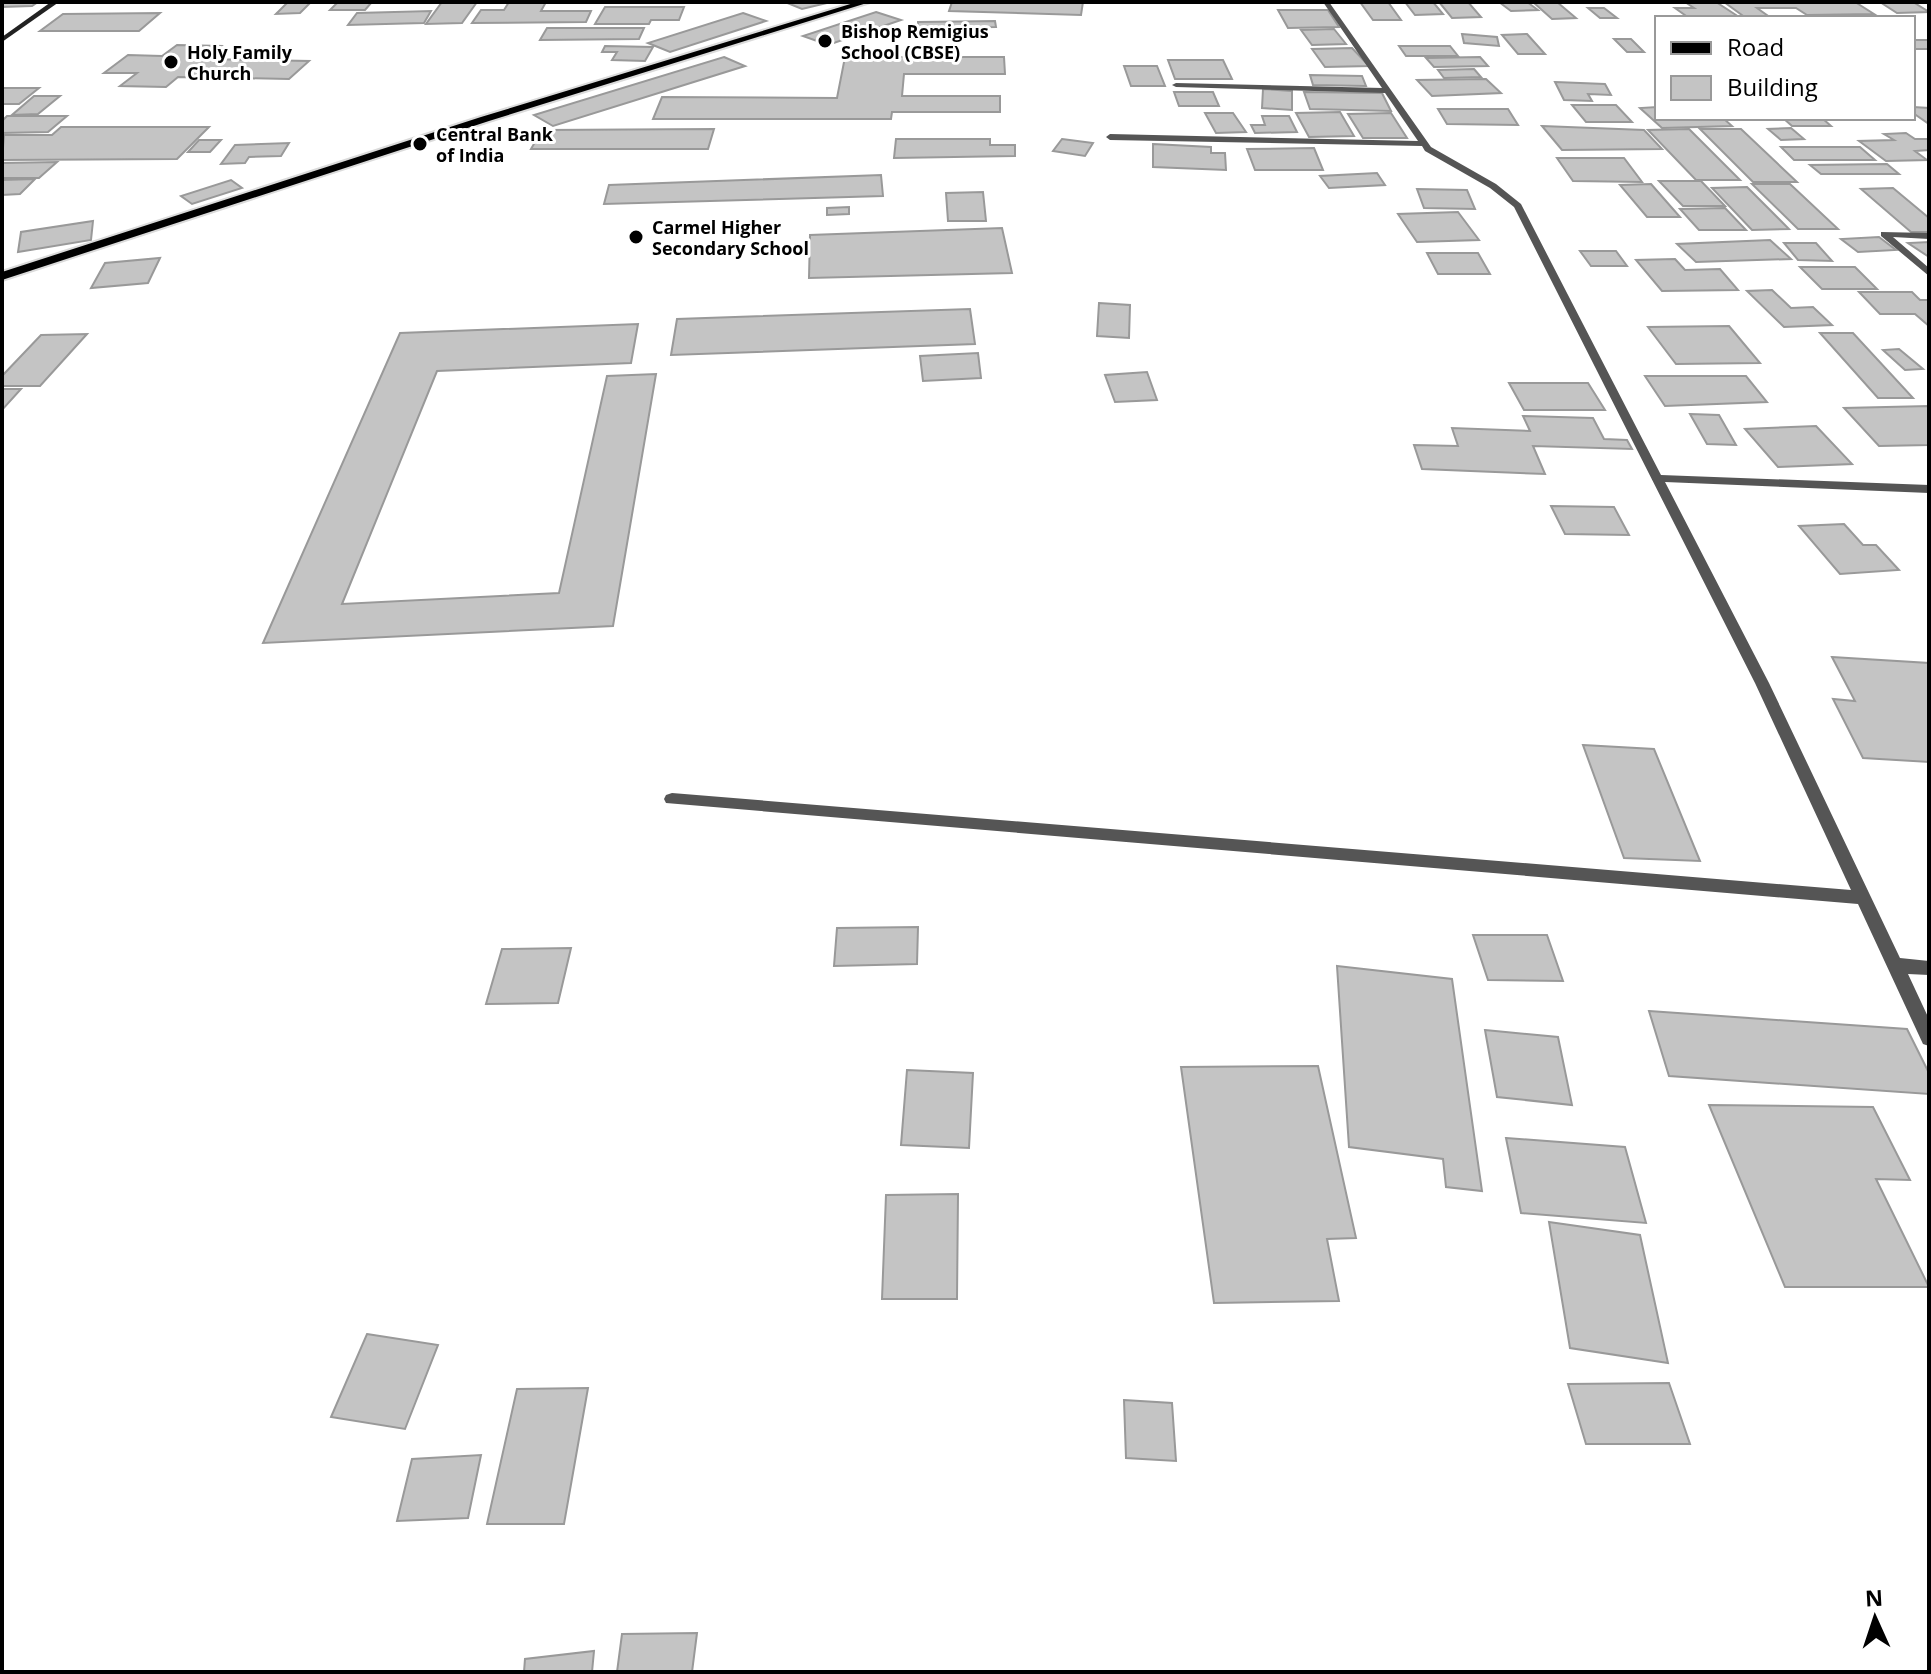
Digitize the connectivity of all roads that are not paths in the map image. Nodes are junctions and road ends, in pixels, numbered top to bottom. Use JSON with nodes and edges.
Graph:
{"nodes":[{"id":1,"x":56,"y":2,"type":"edge"},
{"id":2,"x":866,"y":2,"type":"edge"},
{"id":3,"x":1326,"y":2,"type":"edge"},
{"id":4,"x":2,"y":40,"type":"edge"},
{"id":5,"x":1176,"y":85,"type":"dead end"},
{"id":6,"x":1388,"y":91,"type":"junction"},
{"id":7,"x":1110,"y":137,"type":"dead end"},
{"id":8,"x":1425,"y":144,"type":"junction"},
{"id":9,"x":1929,"y":236,"type":"edge"},
{"id":10,"x":1929,"y":273,"type":"edge"},
{"id":11,"x":2,"y":276,"type":"edge"},
{"id":12,"x":1657,"y":478,"type":"junction"},
{"id":13,"x":1929,"y":489,"type":"edge"},
{"id":14,"x":672,"y":799,"type":"dead end"},
{"id":15,"x":1863,"y":898,"type":"junction"},
{"id":16,"x":1894,"y":965,"type":"junction"},
{"id":17,"x":1929,"y":968,"type":"edge"},
{"id":18,"x":1929,"y":1038,"type":"edge"}],
"edges":[{"from":1,"to":4,"type":"street"},
{"from":2,"to":11,"type":"main road"},
{"from":3,"to":6,"type":"street"},
{"from":5,"to":6,"type":"street"},
{"from":6,"to":8,"type":"street"},
{"from":7,"to":8,"type":"street"},
{"from":8,"to":12,"type":"street"},
{"from":9,"to":10,"type":"street"},
{"from":12,"to":13,"type":"street"},
{"from":12,"to":15,"type":"street"},
{"from":14,"to":15,"type":"street"},
{"from":15,"to":16,"type":"street"},
{"from":16,"to":17,"type":"street"},
{"from":16,"to":18,"type":"street"}]}
